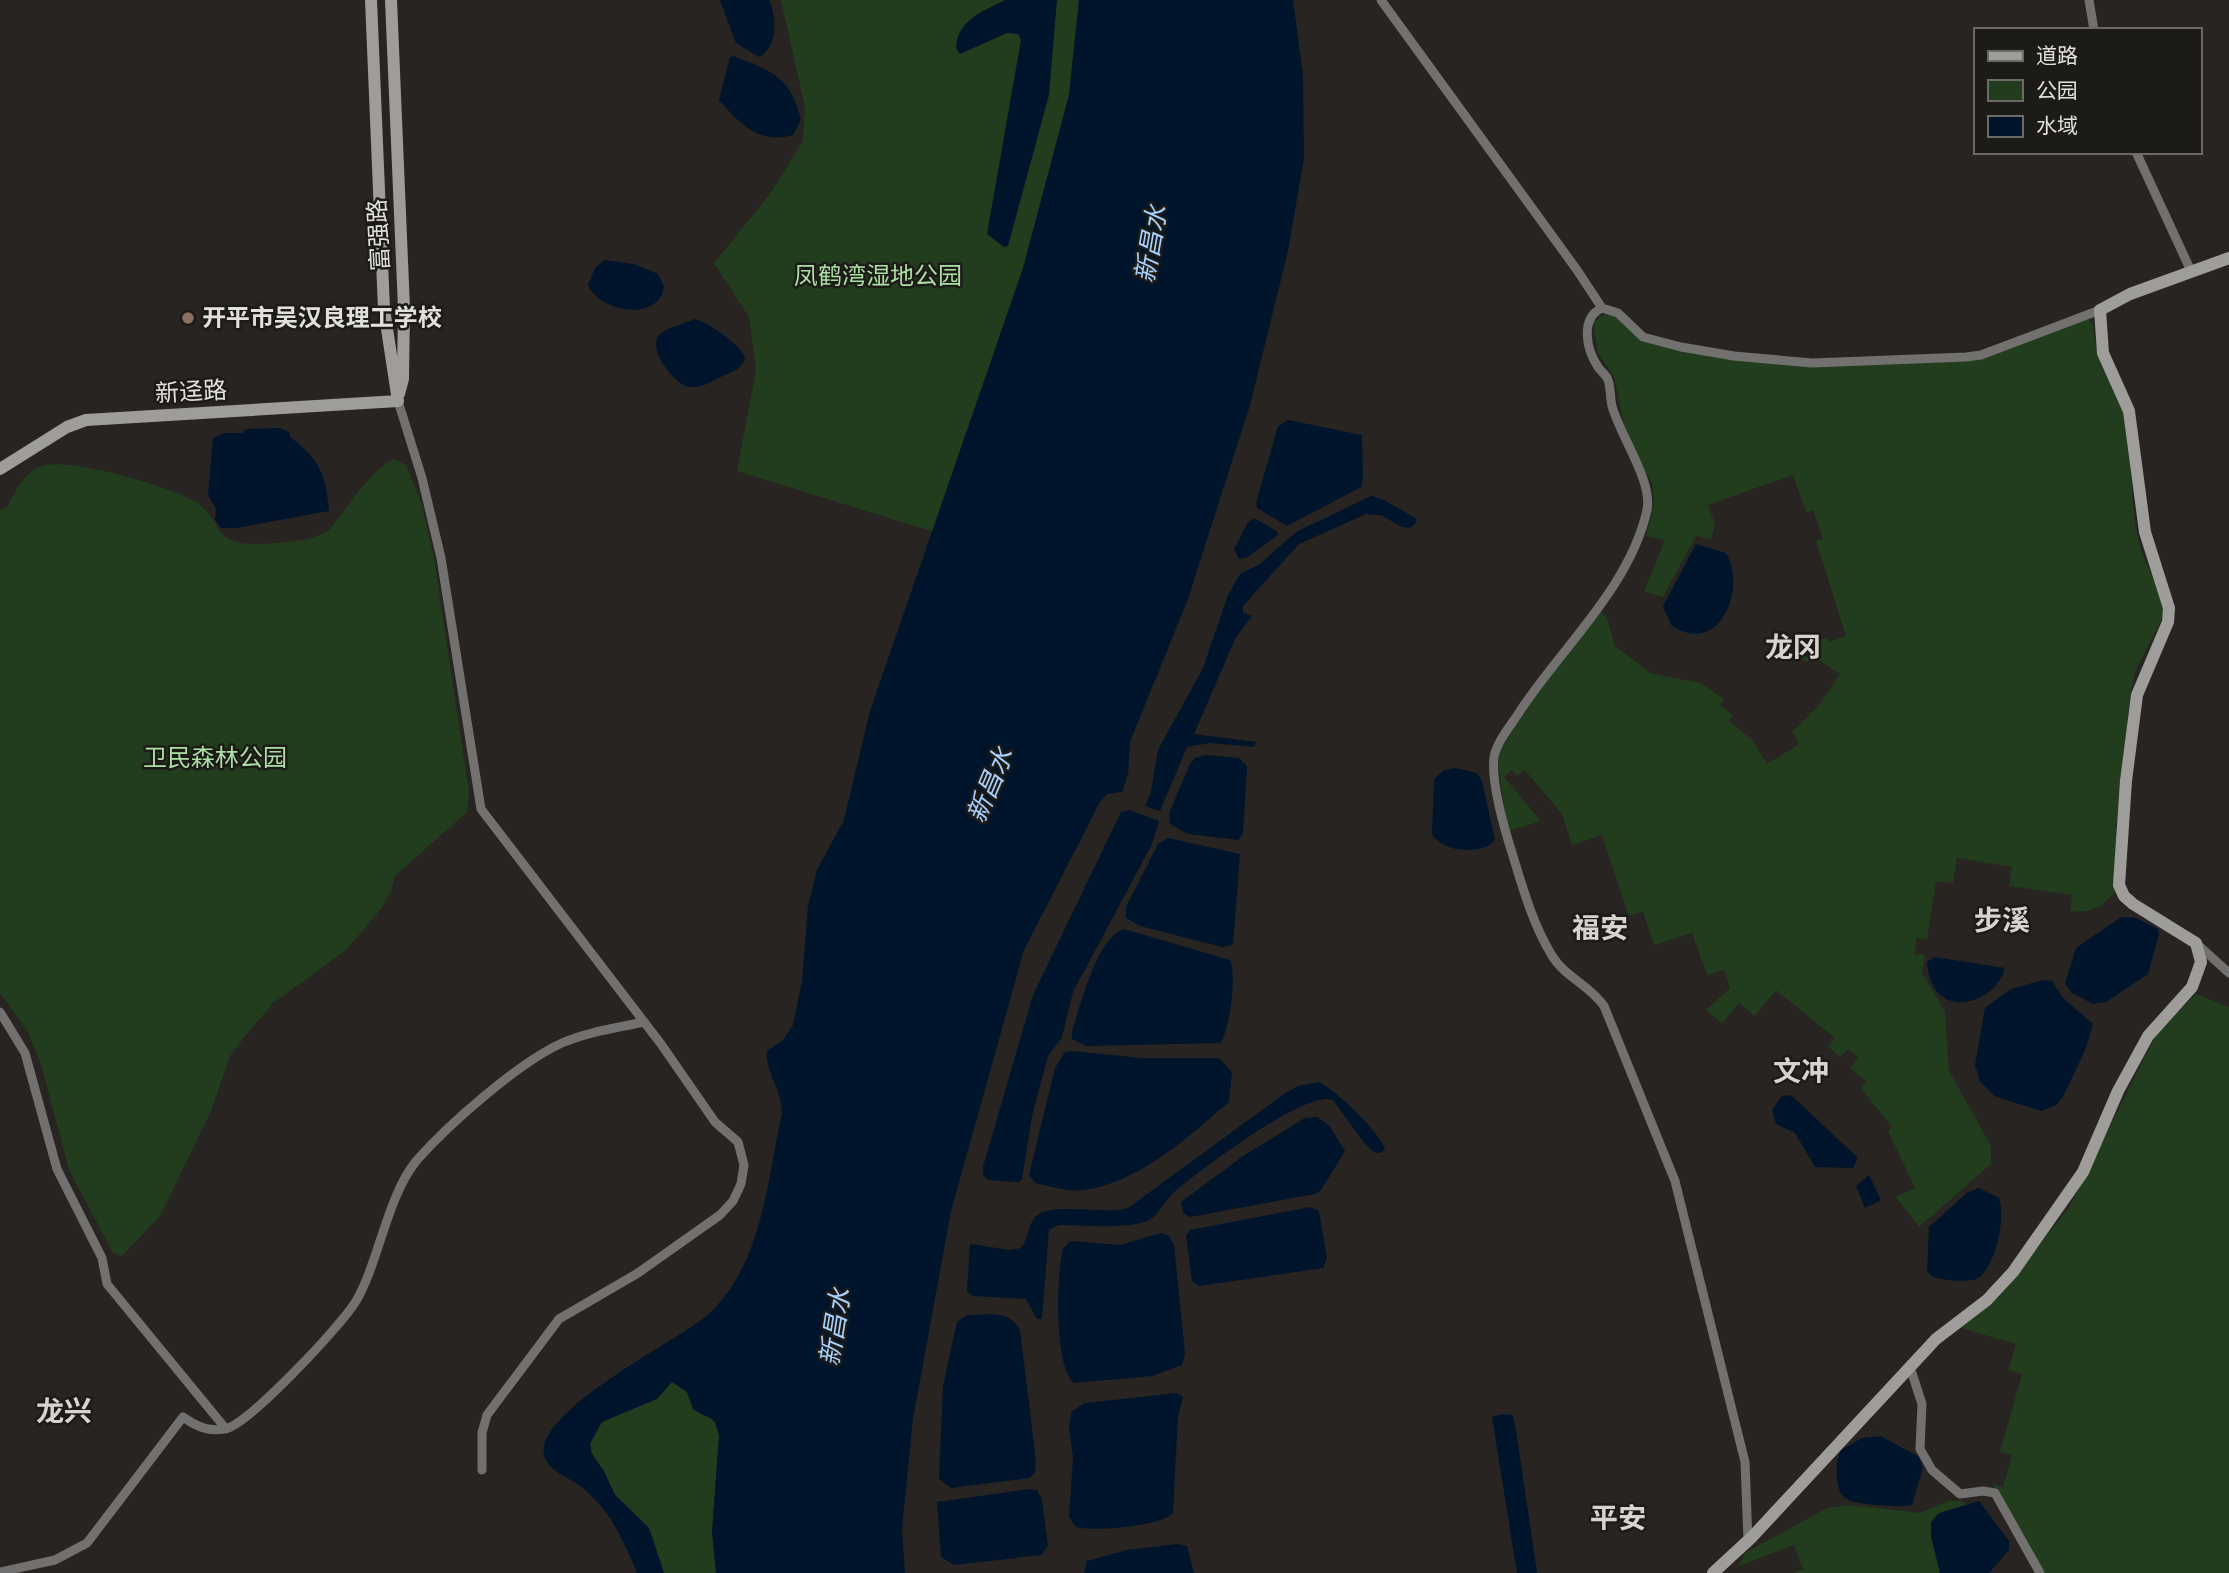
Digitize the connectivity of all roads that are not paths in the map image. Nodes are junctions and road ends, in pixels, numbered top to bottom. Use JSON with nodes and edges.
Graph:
{"nodes":[{"id":1,"x":371,"y":0,"type":"edge"},
{"id":2,"x":391,"y":0,"type":"edge"},
{"id":3,"x":1381,"y":0,"type":"edge"},
{"id":4,"x":2089,"y":0,"type":"edge"},
{"id":5,"x":2094,"y":28,"type":"edge"},
{"id":6,"x":2137,"y":154,"type":"edge"},
{"id":7,"x":2229,"y":258,"type":"edge"},
{"id":8,"x":2191,"y":271,"type":"junction"},
{"id":9,"x":1602,"y":307,"type":"junction"},
{"id":10,"x":2100,"y":310,"type":"junction"},
{"id":11,"x":398,"y":401,"type":"junction"},
{"id":12,"x":0,"y":469,"type":"edge"},
{"id":13,"x":2196,"y":943,"type":"junction"},
{"id":14,"x":2229,"y":973,"type":"edge"},
{"id":15,"x":0,"y":1012,"type":"edge"},
{"id":16,"x":644,"y":1022,"type":"junction"},
{"id":17,"x":1910,"y":1367,"type":"junction"},
{"id":18,"x":226,"y":1429,"type":"junction"},
{"id":19,"x":482,"y":1470,"type":"dead end"},
{"id":20,"x":1748,"y":1541,"type":"junction"},
{"id":21,"x":0,"y":1572,"type":"edge"},
{"id":22,"x":1713,"y":1573,"type":"edge"},
{"id":23,"x":2040,"y":1573,"type":"edge"}],
"edges":[{"from":1,"to":11,"type":"street","name":"富强路"},
{"from":2,"to":11,"type":"street","name":"富强路"},
{"from":3,"to":9,"type":"street"},
{"from":4,"to":5,"type":"street"},
{"from":6,"to":8,"type":"street"},
{"from":7,"to":8,"type":"street"},
{"from":8,"to":10,"type":"street"},
{"from":9,"to":10,"type":"street"},
{"from":9,"to":20,"type":"street"},
{"from":10,"to":13,"type":"street"},
{"from":11,"to":12,"type":"street","name":"新迳路"},
{"from":11,"to":16,"type":"street"},
{"from":13,"to":14,"type":"street"},
{"from":13,"to":17,"type":"street"},
{"from":15,"to":18,"type":"street"},
{"from":16,"to":18,"type":"street"},
{"from":16,"to":19,"type":"street"},
{"from":17,"to":20,"type":"street"},
{"from":17,"to":23,"type":"street"},
{"from":18,"to":21,"type":"street"},
{"from":20,"to":22,"type":"street"}]}
